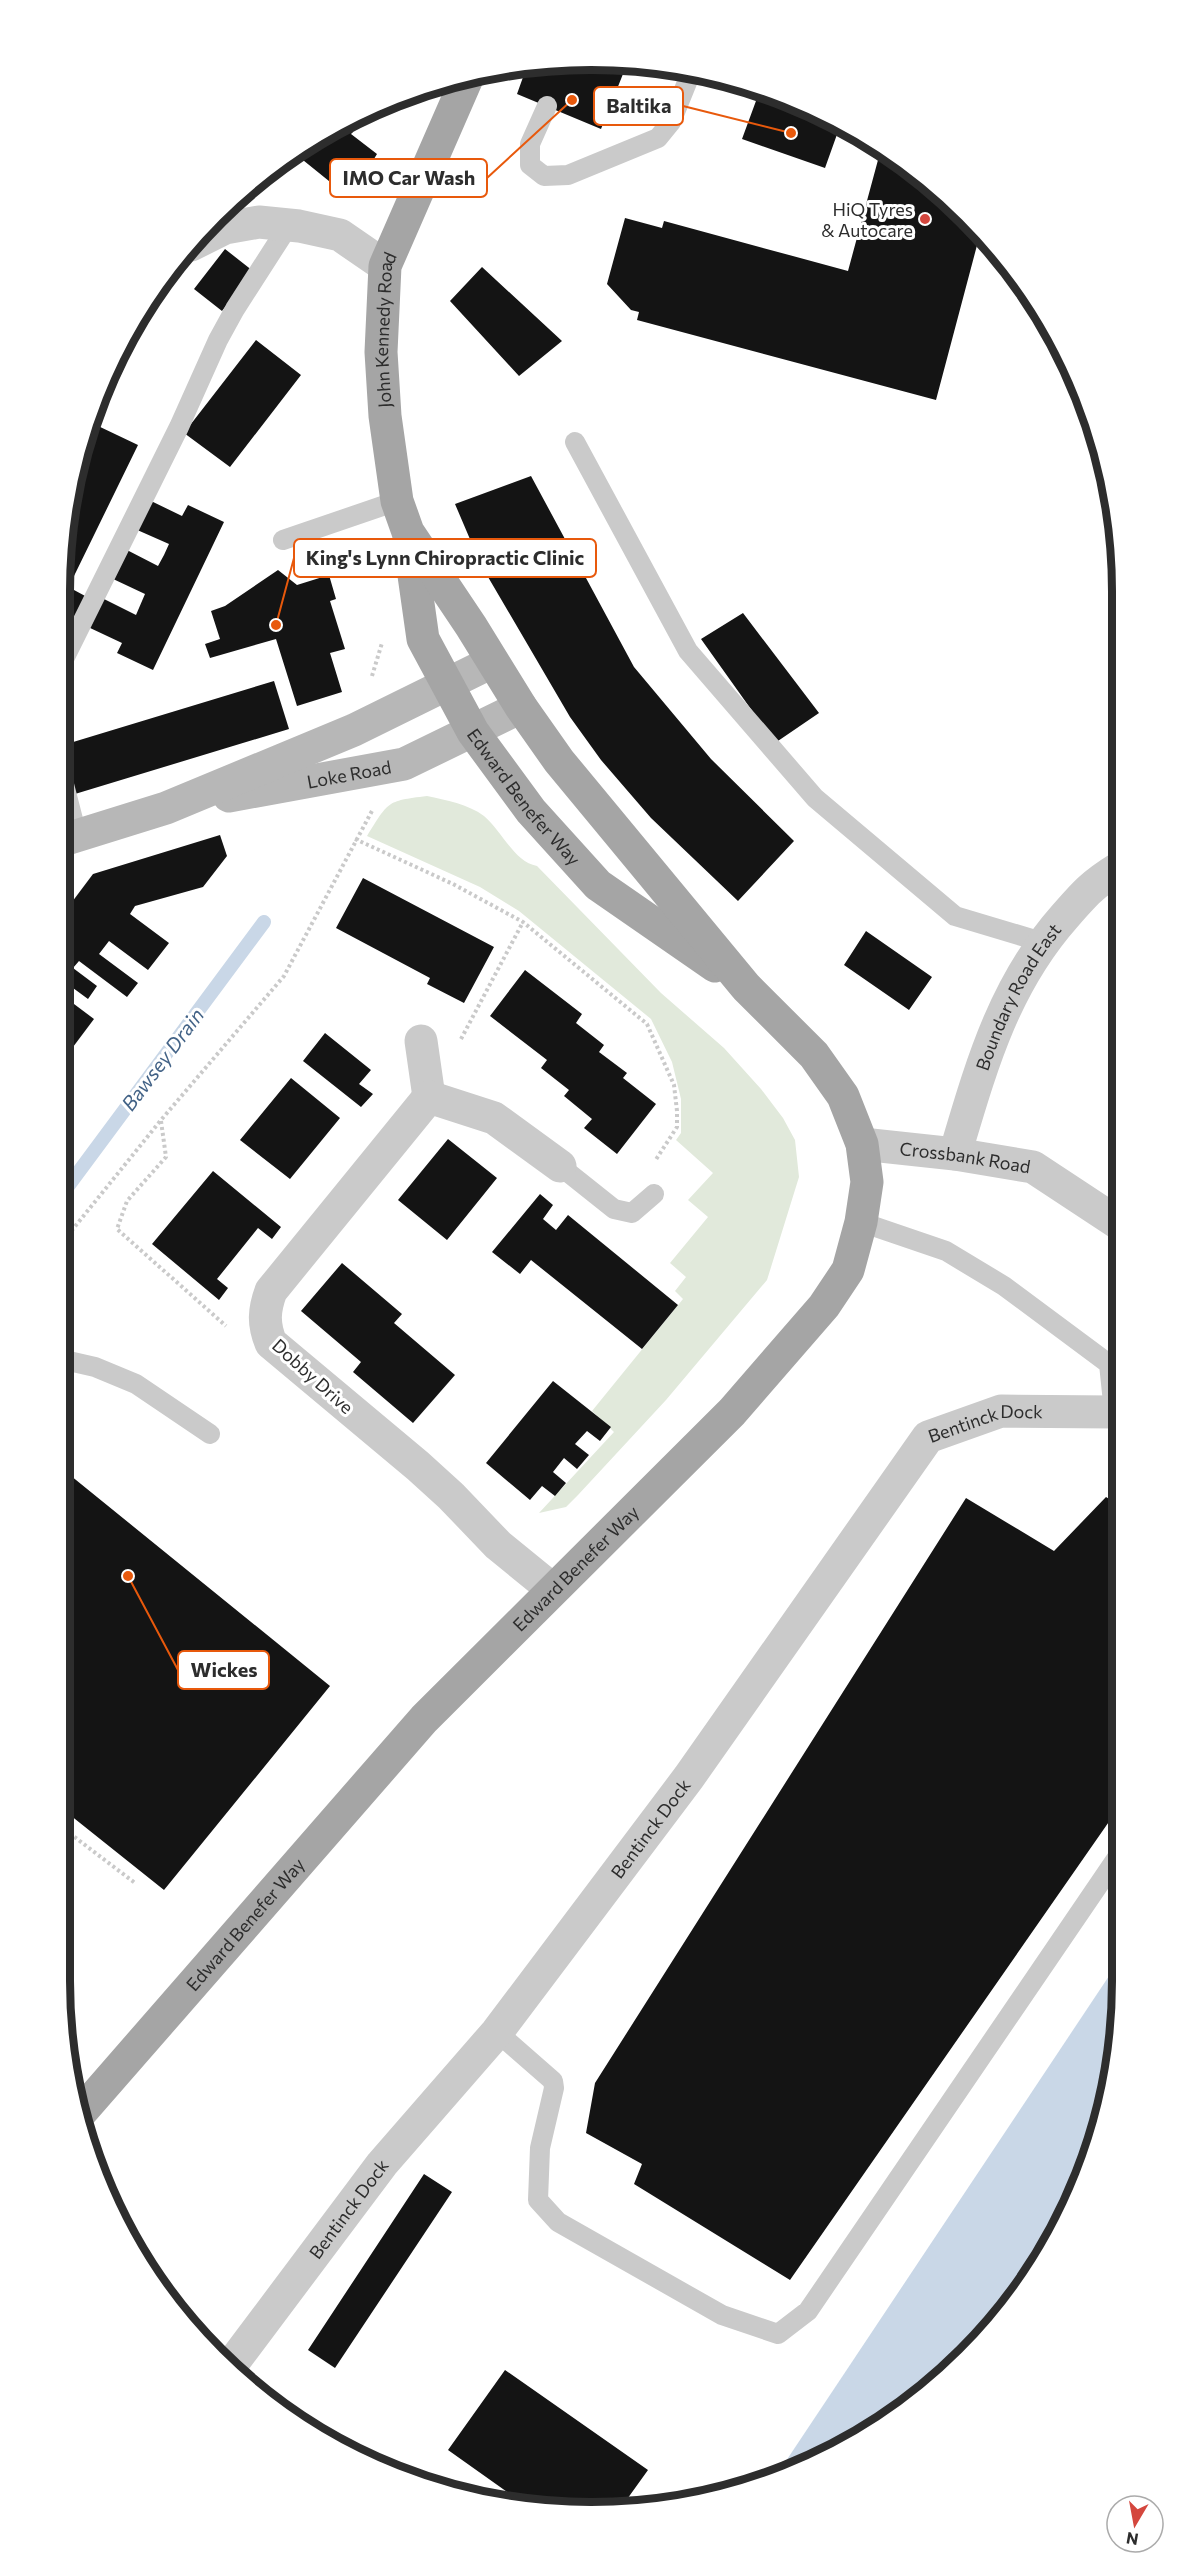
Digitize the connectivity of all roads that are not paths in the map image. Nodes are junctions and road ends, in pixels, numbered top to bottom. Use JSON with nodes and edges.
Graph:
{"nodes":[{"id":1,"x":688,"y":80,"type":"edge"},
{"id":2,"x":463,"y":87,"type":"edge"},
{"id":3,"x":547,"y":106,"type":"dead end"},
{"id":4,"x":294,"y":226,"type":"junction"},
{"id":5,"x":213,"y":234,"type":"edge"},
{"id":6,"x":385,"y":266,"type":"junction"},
{"id":7,"x":575,"y":442,"type":"dead end"},
{"id":8,"x":397,"y":501,"type":"junction"},
{"id":9,"x":408,"y":532,"type":"junction"},
{"id":10,"x":283,"y":540,"type":"dead end"},
{"id":11,"x":70,"y":647,"type":"edge"},
{"id":12,"x":492,"y":662,"type":"junction"},
{"id":13,"x":448,"y":685,"type":"junction"},
{"id":14,"x":521,"y":707,"type":"junction"},
{"id":15,"x":472,"y":732,"type":"junction"},
{"id":16,"x":166,"y":808,"type":"junction"},
{"id":17,"x":70,"y":838,"type":"edge"},
{"id":18,"x":1112,"y":872,"type":"edge"},
{"id":19,"x":1042,"y":942,"type":"junction"},
{"id":20,"x":746,"y":987,"type":"junction"},
{"id":21,"x":421,"y":1041,"type":"dead end"},
{"id":22,"x":429,"y":1097,"type":"junction"},
{"id":23,"x":862,"y":1144,"type":"junction"},
{"id":24,"x":955,"y":1154,"type":"junction"},
{"id":25,"x":560,"y":1166,"type":"joint"},
{"id":26,"x":654,"y":1194,"type":"road end"},
{"id":27,"x":1112,"y":1219,"type":"edge"},
{"id":28,"x":861,"y":1222,"type":"junction"},
{"id":29,"x":70,"y":1361,"type":"edge"},
{"id":30,"x":1112,"y":1383,"type":"edge"},
{"id":31,"x":1112,"y":1414,"type":"edge"},
{"id":32,"x":210,"y":1434,"type":"dead end"},
{"id":33,"x":552,"y":1589,"type":"junction"},
{"id":34,"x":1112,"y":1865,"type":"edge"},
{"id":35,"x":497,"y":2032,"type":"junction"},
{"id":36,"x":86,"y":2106,"type":"edge"},
{"id":37,"x":235,"y":2360,"type":"edge"}],
"edges":[{"from":1,"to":3,"type":"lane"},
{"from":2,"to":6,"type":"main road","name":"John Kennedy Road"},
{"from":4,"to":5,"type":"street"},
{"from":4,"to":6,"type":"street"},
{"from":4,"to":11,"type":"lane"},
{"from":6,"to":8,"type":"main road","name":"John Kennedy Road"},
{"from":7,"to":19,"type":"lane"},
{"from":8,"to":9,"type":"main road","name":"John Kennedy Road"},
{"from":8,"to":10,"type":"lane"},
{"from":9,"to":12,"type":"main road","name":"John Kennedy Road"},
{"from":9,"to":13,"type":"main road","name":"Edward Benefer Way"},
{"from":12,"to":13,"type":"street","name":"Loke Road"},
{"from":12,"to":14,"type":"main road","name":"John Kennedy Road"},
{"from":13,"to":15,"type":"main road","name":"Edward Benefer Way"},
{"from":13,"to":16,"type":"street","name":"Loke Road"},
{"from":14,"to":15,"type":"street","name":"Loke Road"},
{"from":14,"to":20,"type":"main road","name":"Edward Benefer Way"},
{"from":15,"to":16,"type":"street","name":"Loke Road"},
{"from":15,"to":20,"type":"main road","name":"Edward Benefer Way"},
{"from":16,"to":17,"type":"street","name":"Loke Road"},
{"from":18,"to":19,"type":"street","name":"Boundary Road East"},
{"from":19,"to":24,"type":"street","name":"Boundary Road East"},
{"from":20,"to":23,"type":"main road","name":"Edward Benefer Way"},
{"from":21,"to":22,"type":"street"},
{"from":22,"to":25,"type":"street"},
{"from":22,"to":33,"type":"street","name":"Dobby Drive"},
{"from":23,"to":24,"type":"street","name":"Crossbank Road"},
{"from":23,"to":28,"type":"main road","name":"Edward Benefer Way"},
{"from":24,"to":27,"type":"street","name":"Crossbank Road"},
{"from":25,"to":26,"type":"lane"},
{"from":28,"to":30,"type":"lane"},
{"from":28,"to":33,"type":"main road","name":"Edward Benefer Way"},
{"from":29,"to":32,"type":"lane"},
{"from":31,"to":35,"type":"street","name":"Bentinck Dock"},
{"from":33,"to":36,"type":"main road","name":"Edward Benefer Way"},
{"from":34,"to":35,"type":"lane"},
{"from":35,"to":37,"type":"street","name":"Bentinck Dock"}]}
